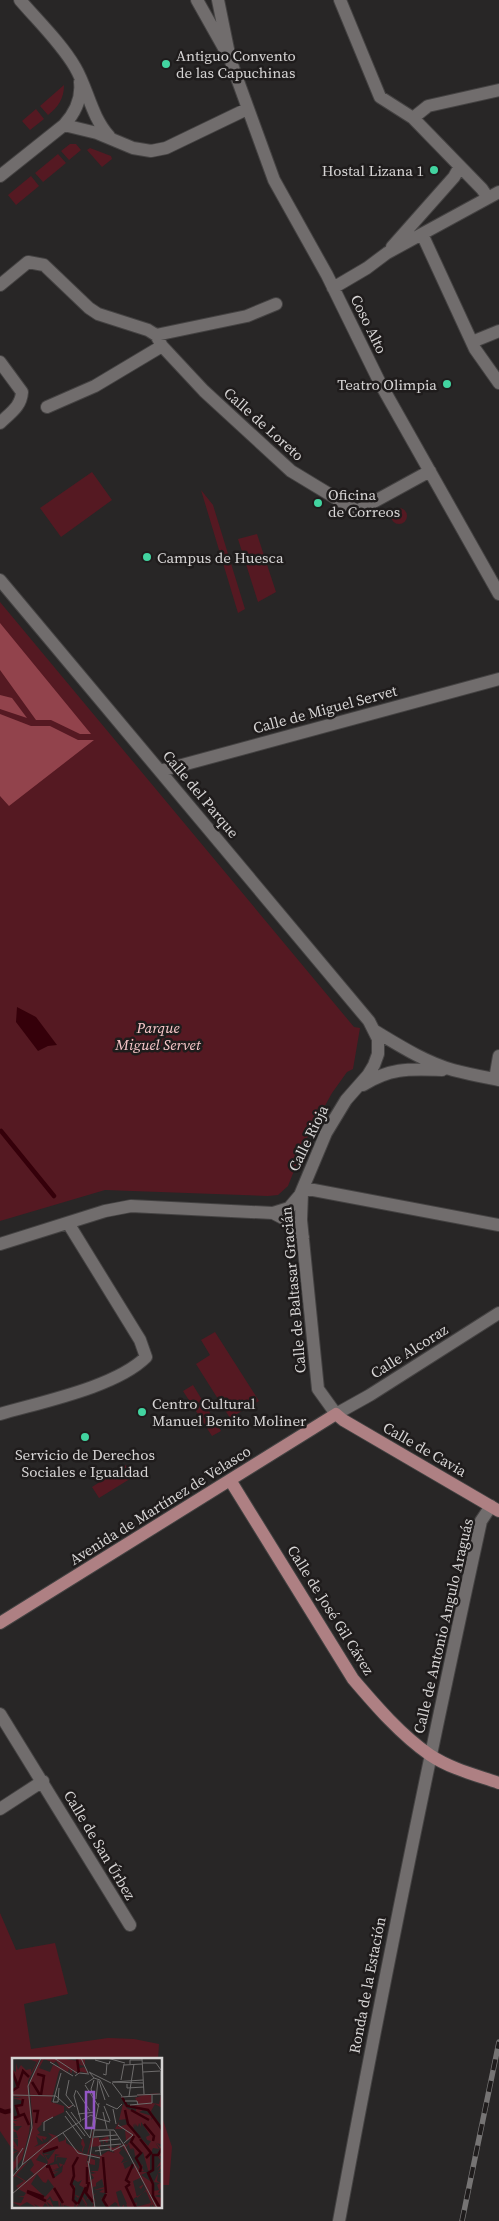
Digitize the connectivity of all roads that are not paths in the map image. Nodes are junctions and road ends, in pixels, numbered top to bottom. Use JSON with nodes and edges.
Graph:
{"nodes":[{"id":1,"x":20,"y":0,"type":"edge"},
{"id":2,"x":197,"y":0,"type":"edge"},
{"id":3,"x":218,"y":0,"type":"edge"},
{"id":4,"x":340,"y":0,"type":"edge"},
{"id":5,"x":230,"y":59,"type":"junction"},
{"id":6,"x":79,"y":75,"type":"junction"},
{"id":7,"x":499,"y":90,"type":"edge"},
{"id":8,"x":247,"y":109,"type":"junction"},
{"id":9,"x":413,"y":118,"type":"junction"},
{"id":10,"x":64,"y":125,"type":"junction"},
{"id":11,"x":117,"y":142,"type":"junction"},
{"id":12,"x":459,"y":168,"type":"junction"},
{"id":13,"x":0,"y":176,"type":"edge"},
{"id":14,"x":493,"y":195,"type":"edge"},
{"id":15,"x":422,"y":234,"type":"junction"},
{"id":16,"x":388,"y":253,"type":"junction"},
{"id":17,"x":0,"y":284,"type":"edge"},
{"id":18,"x":333,"y":288,"type":"junction"},
{"id":19,"x":276,"y":304,"type":"dead end"},
{"id":20,"x":499,"y":331,"type":"edge"},
{"id":21,"x":156,"y":334,"type":"junction"},
{"id":22,"x":472,"y":342,"type":"junction"},
{"id":23,"x":162,"y":346,"type":"junction"},
{"id":24,"x":0,"y":362,"type":"edge"},
{"id":25,"x":499,"y":383,"type":"edge"},
{"id":26,"x":47,"y":407,"type":"dead end"},
{"id":27,"x":0,"y":422,"type":"edge"},
{"id":28,"x":430,"y":471,"type":"junction"},
{"id":29,"x":0,"y":580,"type":"edge"},
{"id":30,"x":499,"y":594,"type":"edge"},
{"id":31,"x":499,"y":679,"type":"edge"},
{"id":32,"x":160,"y":770,"type":"junction"},
{"id":33,"x":375,"y":1031,"type":"junction"},
{"id":34,"x":378,"y":1054,"type":"joint"},
{"id":35,"x":499,"y":1056,"type":"edge"},
{"id":36,"x":452,"y":1070,"type":"junction"},
{"id":37,"x":497,"y":1079,"type":"edge"},
{"id":38,"x":357,"y":1088,"type":"junction"},
{"id":39,"x":303,"y":1188,"type":"junction"},
{"id":40,"x":273,"y":1213,"type":"junction"},
{"id":41,"x":68,"y":1223,"type":"junction"},
{"id":42,"x":499,"y":1224,"type":"edge"},
{"id":43,"x":302,"y":1237,"type":"junction"},
{"id":44,"x":0,"y":1244,"type":"edge"},
{"id":45,"x":499,"y":1313,"type":"edge"},
{"id":46,"x":0,"y":1414,"type":"edge"},
{"id":47,"x":336,"y":1414,"type":"junction"},
{"id":48,"x":230,"y":1480,"type":"junction"},
{"id":49,"x":495,"y":1509,"type":"edge"},
{"id":50,"x":0,"y":1623,"type":"edge"},
{"id":51,"x":0,"y":1714,"type":"edge"},
{"id":52,"x":430,"y":1755,"type":"junction"},
{"id":53,"x":43,"y":1782,"type":"junction"},
{"id":54,"x":499,"y":1783,"type":"edge"},
{"id":55,"x":0,"y":1809,"type":"edge"},
{"id":56,"x":130,"y":1925,"type":"dead end"},
{"id":57,"x":339,"y":2221,"type":"edge"}],
"edges":[{"from":1,"to":6,"type":"street"},
{"from":2,"to":5,"type":"street"},
{"from":3,"to":5,"type":"street"},
{"from":4,"to":9,"type":"street"},
{"from":5,"to":8,"type":"street","name":"Coso Alto"},
{"from":6,"to":10,"type":"street"},
{"from":6,"to":11,"type":"street"},
{"from":7,"to":9,"type":"street"},
{"from":8,"to":11,"type":"street"},
{"from":8,"to":18,"type":"street","name":"Coso Alto"},
{"from":9,"to":12,"type":"street"},
{"from":10,"to":11,"type":"street"},
{"from":10,"to":13,"type":"street"},
{"from":12,"to":14,"type":"street"},
{"from":12,"to":16,"type":"street"},
{"from":14,"to":15,"type":"street"},
{"from":15,"to":16,"type":"street"},
{"from":15,"to":22,"type":"street"},
{"from":16,"to":18,"type":"street"},
{"from":17,"to":21,"type":"street"},
{"from":18,"to":28,"type":"street","name":"Coso Alto"},
{"from":19,"to":21,"type":"street"},
{"from":20,"to":22,"type":"street"},
{"from":21,"to":23,"type":"street","name":"Calle de Loreto"},
{"from":22,"to":25,"type":"street"},
{"from":23,"to":26,"type":"street"},
{"from":23,"to":28,"type":"street","name":"Calle de Loreto"},
{"from":24,"to":27,"type":"street"},
{"from":28,"to":30,"type":"street","name":"Coso Alto"},
{"from":29,"to":32,"type":"street","name":"Calle del Parque"},
{"from":31,"to":32,"type":"street","name":"Calle de Miguel Servet"},
{"from":32,"to":33,"type":"street","name":"Calle del Parque"},
{"from":33,"to":34,"type":"street","name":"Calle del Parque"},
{"from":33,"to":36,"type":"street","name":"Calle del Parque"},
{"from":34,"to":38,"type":"street","name":"Calle Rioja"},
{"from":35,"to":37,"type":"street"},
{"from":36,"to":37,"type":"street","name":"Calle del Parque"},
{"from":36,"to":38,"type":"street","name":"Calle del Parque"},
{"from":38,"to":39,"type":"street","name":"Calle Rioja"},
{"from":39,"to":40,"type":"street"},
{"from":39,"to":42,"type":"street"},
{"from":39,"to":43,"type":"street","name":"Calle de Baltasar Gracián"},
{"from":40,"to":41,"type":"street"},
{"from":40,"to":43,"type":"street"},
{"from":41,"to":44,"type":"street"},
{"from":41,"to":46,"type":"street"},
{"from":43,"to":47,"type":"street","name":"Calle de Baltasar Gracián"},
{"from":45,"to":47,"type":"street","name":"Calle Alcoraz"},
{"from":47,"to":48,"type":"main road","name":"Avenida de Martínez de Velasco"},
{"from":47,"to":49,"type":"main road","name":"Calle de Cavia"},
{"from":48,"to":50,"type":"main road","name":"Avenida de Martínez de Velasco"},
{"from":48,"to":52,"type":"main road","name":"Calle de José Gil Cávez"},
{"from":49,"to":52,"type":"street","name":"Calle de Antonio Angulo Araguás"},
{"from":51,"to":53,"type":"street","name":"Calle de San Úrbez"},
{"from":52,"to":54,"type":"main road","name":"Calle de José Gil Cávez"},
{"from":52,"to":57,"type":"street","name":"Ronda de la Estación"},
{"from":53,"to":55,"type":"street"},
{"from":53,"to":56,"type":"street","name":"Calle de San Úrbez"}]}
